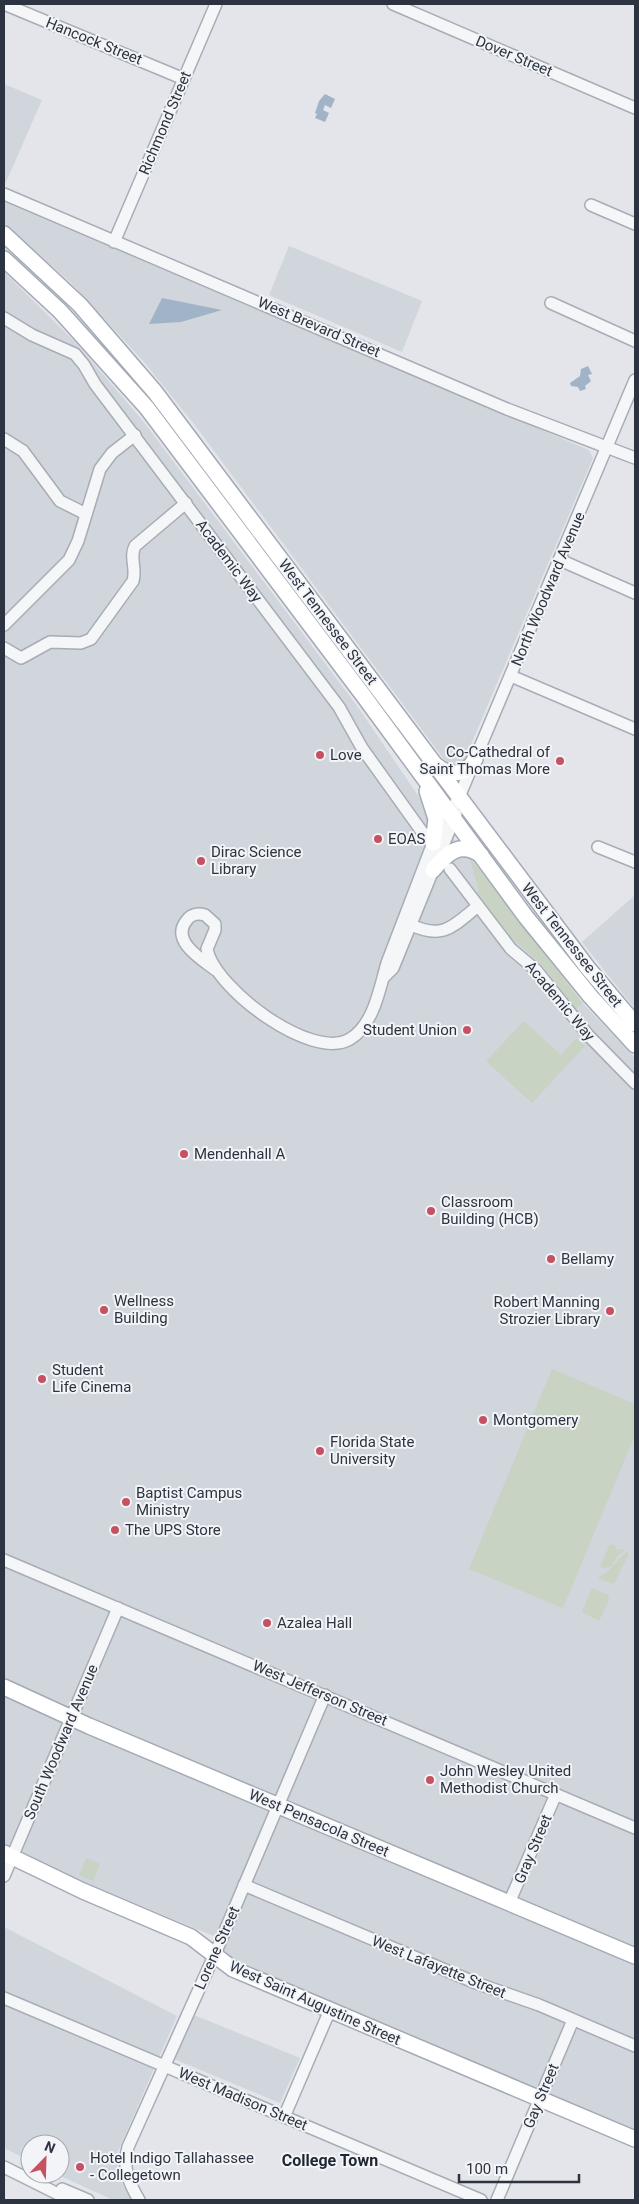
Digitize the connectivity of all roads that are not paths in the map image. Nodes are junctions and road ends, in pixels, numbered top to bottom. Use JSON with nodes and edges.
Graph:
{"nodes":[{"id":1,"x":4,"y":4,"type":"edge"},
{"id":2,"x":216,"y":4,"type":"edge"},
{"id":3,"x":393,"y":4,"type":"edge"},
{"id":4,"x":184,"y":79,"type":"junction"},
{"id":5,"x":634,"y":103,"type":"edge"},
{"id":6,"x":4,"y":194,"type":"edge"},
{"id":7,"x":591,"y":205,"type":"dead end"},
{"id":8,"x":635,"y":224,"type":"edge"},
{"id":9,"x":4,"y":234,"type":"edge"},
{"id":10,"x":114,"y":242,"type":"junction"},
{"id":11,"x":4,"y":259,"type":"edge"},
{"id":12,"x":551,"y":303,"type":"dead end"},
{"id":13,"x":4,"y":318,"type":"edge"},
{"id":14,"x":635,"y":341,"type":"edge"},
{"id":15,"x":635,"y":380,"type":"edge"},
{"id":16,"x":135,"y":435,"type":"junction"},
{"id":17,"x":4,"y":439,"type":"edge"},
{"id":18,"x":609,"y":447,"type":"junction"},
{"id":19,"x":635,"y":458,"type":"edge"},
{"id":20,"x":186,"y":503,"type":"junction"},
{"id":21,"x":86,"y":514,"type":"junction"},
{"id":22,"x":560,"y":560,"type":"junction"},
{"id":23,"x":635,"y":593,"type":"edge"},
{"id":24,"x":4,"y":625,"type":"edge"},
{"id":25,"x":4,"y":648,"type":"edge"},
{"id":26,"x":511,"y":676,"type":"junction"},
{"id":27,"x":635,"y":729,"type":"edge"},
{"id":28,"x":475,"y":759,"type":"junction"},
{"id":29,"x":434,"y":764,"type":"junction"},
{"id":30,"x":417,"y":769,"type":"junction"},
{"id":31,"x":459,"y":797,"type":"junction"},
{"id":32,"x":452,"y":816,"type":"junction"},
{"id":33,"x":429,"y":840,"type":"junction"},
{"id":34,"x":598,"y":846,"type":"dead end"},
{"id":35,"x":482,"y":856,"type":"junction"},
{"id":36,"x":635,"y":862,"type":"edge"},
{"id":37,"x":450,"y":869,"type":"dead end"},
{"id":38,"x":433,"y":870,"type":"junction"},
{"id":39,"x":478,"y":906,"type":"junction"},
{"id":40,"x":411,"y":925,"type":"junction"},
{"id":41,"x":217,"y":970,"type":"junction"},
{"id":42,"x":385,"y":976,"type":"junction"},
{"id":43,"x":635,"y":1024,"type":"edge"},
{"id":44,"x":635,"y":1044,"type":"edge"},
{"id":45,"x":635,"y":1083,"type":"edge"},
{"id":46,"x":4,"y":1560,"type":"edge"},
{"id":47,"x":118,"y":1608,"type":"junction"},
{"id":48,"x":4,"y":1686,"type":"edge"},
{"id":49,"x":325,"y":1696,"type":"junction"},
{"id":50,"x":71,"y":1718,"type":"junction"},
{"id":51,"x":556,"y":1794,"type":"junction"},
{"id":52,"x":278,"y":1806,"type":"junction"},
{"id":53,"x":635,"y":1828,"type":"edge"},
{"id":54,"x":8,"y":1855,"type":"edge"},
{"id":55,"x":4,"y":1876,"type":"edge"},
{"id":56,"x":244,"y":1885,"type":"junction"},
{"id":57,"x":510,"y":1903,"type":"junction"},
{"id":58,"x":214,"y":1954,"type":"junction"},
{"id":59,"x":635,"y":1956,"type":"edge"},
{"id":60,"x":4,"y":1998,"type":"edge"},
{"id":61,"x":330,"y":2010,"type":"junction"},
{"id":62,"x":573,"y":2020,"type":"junction"},
{"id":63,"x":635,"y":2046,"type":"edge"},
{"id":64,"x":164,"y":2066,"type":"junction"},
{"id":65,"x":540,"y":2099,"type":"junction"},
{"id":66,"x":284,"y":2117,"type":"junction"},
{"id":67,"x":635,"y":2139,"type":"edge"},
{"id":68,"x":4,"y":2160,"type":"edge"},
{"id":69,"x":4,"y":2167,"type":"edge"},
{"id":70,"x":20,"y":2168,"type":"edge"},
{"id":71,"x":49,"y":2184,"type":"edge"},
{"id":72,"x":72,"y":2198,"type":"edge"},
{"id":73,"x":88,"y":2200,"type":"edge"},
{"id":74,"x":139,"y":2200,"type":"edge"},
{"id":75,"x":482,"y":2200,"type":"edge"},
{"id":76,"x":497,"y":2200,"type":"edge"}],
"edges":[{"from":1,"to":4,"type":"street","name":"Hancock Street"},
{"from":2,"to":4,"type":"street","name":"Richmond Street"},
{"from":3,"to":5,"type":"street","name":"Dover Street"},
{"from":4,"to":10,"type":"street","name":"Richmond Street"},
{"from":6,"to":10,"type":"street","name":"West Brevard Street"},
{"from":7,"to":8,"type":"street"},
{"from":9,"to":29,"type":"main road","name":"West Tennessee Street"},
{"from":10,"to":18,"type":"street","name":"West Brevard Street"},
{"from":11,"to":30,"type":"main road","name":"West Tennessee Street"},
{"from":12,"to":14,"type":"street"},
{"from":13,"to":16,"type":"street","name":"Academic Way"},
{"from":15,"to":18,"type":"street","name":"North Woodward Avenue"},
{"from":16,"to":20,"type":"street","name":"Academic Way"},
{"from":16,"to":21,"type":"street"},
{"from":17,"to":21,"type":"street"},
{"from":18,"to":19,"type":"street","name":"West Brevard Street"},
{"from":18,"to":22,"type":"street","name":"North Woodward Avenue"},
{"from":20,"to":25,"type":"street"},
{"from":20,"to":33,"type":"street","name":"Academic Way"},
{"from":21,"to":24,"type":"street"},
{"from":22,"to":23,"type":"street"},
{"from":22,"to":26,"type":"street","name":"North Woodward Avenue"},
{"from":26,"to":27,"type":"street"},
{"from":26,"to":28,"type":"street","name":"North Woodward Avenue"},
{"from":28,"to":29,"type":"main road"},
{"from":28,"to":31,"type":"street","name":"North Woodward Avenue"},
{"from":29,"to":31,"type":"main road","name":"West Tennessee Street"},
{"from":30,"to":32,"type":"main road","name":"West Tennessee Street"},
{"from":30,"to":33,"type":"main road"},
{"from":31,"to":32,"type":"street","name":"North Woodward Avenue"},
{"from":31,"to":43,"type":"main road","name":"West Tennessee Street"},
{"from":32,"to":33,"type":"street","name":"North Woodward Avenue"},
{"from":32,"to":35,"type":"main road","name":"West Tennessee Street"},
{"from":32,"to":38,"type":"street","name":"North Woodward Avenue"},
{"from":33,"to":42,"type":"street","name":"North Woodward Avenue"},
{"from":34,"to":36,"type":"street"},
{"from":35,"to":38,"type":"main road"},
{"from":35,"to":44,"type":"main road","name":"West Tennessee Street"},
{"from":37,"to":39,"type":"street","name":"Academic Way"},
{"from":38,"to":40,"type":"street","name":"North Woodward Avenue"},
{"from":39,"to":40,"type":"street"},
{"from":39,"to":45,"type":"street","name":"Academic Way"},
{"from":40,"to":42,"type":"street","name":"North Woodward Avenue"},
{"from":41,"to":41,"type":"street","name":"North Woodward Avenue"},
{"from":41,"to":42,"type":"street","name":"North Woodward Avenue"},
{"from":46,"to":47,"type":"street","name":"West Jefferson Street"},
{"from":47,"to":49,"type":"street","name":"West Jefferson Street"},
{"from":47,"to":50,"type":"street","name":"South Woodward Avenue"},
{"from":48,"to":50,"type":"main road","name":"West Pensacola Street"},
{"from":49,"to":51,"type":"street","name":"West Jefferson Street"},
{"from":49,"to":52,"type":"street","name":"Lorene Street"},
{"from":50,"to":52,"type":"main road","name":"West Pensacola Street"},
{"from":50,"to":54,"type":"street","name":"South Woodward Avenue"},
{"from":51,"to":53,"type":"street","name":"West Jefferson Street"},
{"from":51,"to":57,"type":"street","name":"Gray Street"},
{"from":52,"to":56,"type":"street","name":"Lorene Street"},
{"from":52,"to":57,"type":"main road","name":"West Pensacola Street"},
{"from":54,"to":55,"type":"street","name":"South Woodward Avenue"},
{"from":54,"to":58,"type":"main road","name":"West Saint Augustine Street"},
{"from":56,"to":58,"type":"street","name":"Lorene Street"},
{"from":56,"to":62,"type":"street","name":"West Lafayette Street"},
{"from":57,"to":59,"type":"main road","name":"West Pensacola Street"},
{"from":58,"to":61,"type":"main road","name":"West Saint Augustine Street"},
{"from":58,"to":64,"type":"street","name":"Lorene Street"},
{"from":60,"to":64,"type":"street","name":"West Madison Street"},
{"from":61,"to":65,"type":"main road","name":"West Saint Augustine Street"},
{"from":61,"to":66,"type":"street"},
{"from":62,"to":63,"type":"street","name":"West Lafayette Street"},
{"from":62,"to":65,"type":"street","name":"Gay Street"},
{"from":64,"to":66,"type":"street","name":"West Madison Street"},
{"from":64,"to":74,"type":"street","name":"Lorene Street"},
{"from":65,"to":67,"type":"main road","name":"West Saint Augustine Street"},
{"from":65,"to":76,"type":"street","name":"Gay Street"},
{"from":66,"to":75,"type":"street","name":"West Madison Street"},
{"from":68,"to":70,"type":"street"},
{"from":69,"to":72,"type":"street"},
{"from":71,"to":72,"type":"street"},
{"from":72,"to":73,"type":"street"}]}
